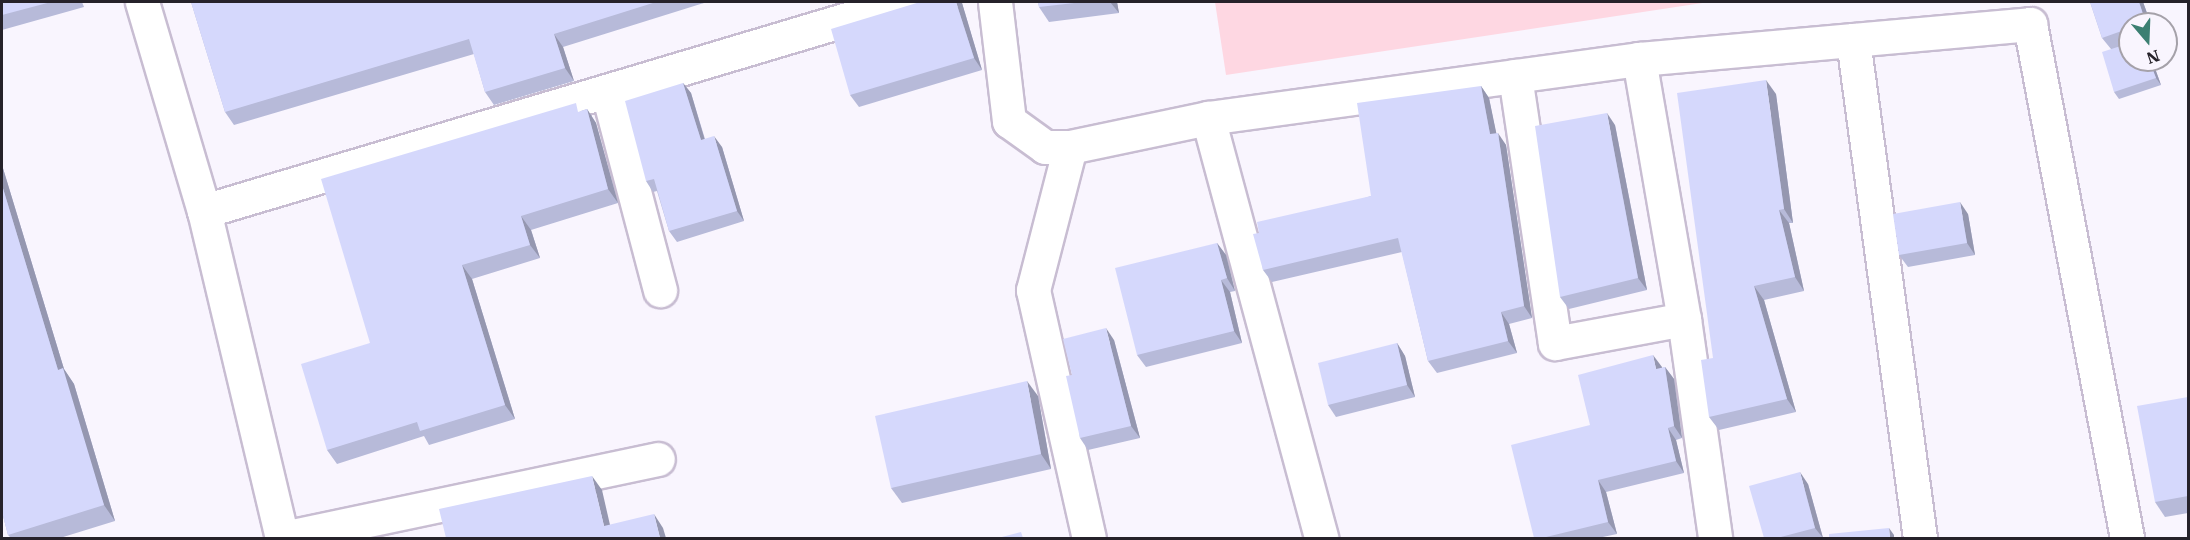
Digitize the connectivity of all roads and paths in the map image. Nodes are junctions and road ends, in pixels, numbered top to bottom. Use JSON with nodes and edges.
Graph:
{"nodes":[{"id":1,"x":142,"y":2,"type":"edge"},
{"id":2,"x":904,"y":2,"type":"edge"},
{"id":3,"x":995,"y":2,"type":"edge"},
{"id":4,"x":2032,"y":13,"type":"edge"},
{"id":5,"x":1853,"y":40,"type":"junction"},
{"id":6,"x":1639,"y":59,"type":"junction"},
{"id":7,"x":1515,"y":76,"type":"junction"},
{"id":8,"x":608,"y":93,"type":"junction"},
{"id":9,"x":1208,"y":118,"type":"junction"},
{"id":10,"x":1070,"y":147,"type":"junction"},
{"id":11,"x":204,"y":212,"type":"junction"},
{"id":12,"x":660,"y":290,"type":"dead end"},
{"id":13,"x":1684,"y":319,"type":"junction"},
{"id":14,"x":658,"y":459,"type":"dead end"},
{"id":15,"x":283,"y":538,"type":"edge"},
{"id":16,"x":1089,"y":538,"type":"edge"},
{"id":17,"x":1321,"y":538,"type":"edge"},
{"id":18,"x":1715,"y":538,"type":"edge"},
{"id":19,"x":1920,"y":538,"type":"edge"},
{"id":20,"x":2127,"y":538,"type":"edge"}],
"edges":[{"from":1,"to":11,"type":"street"},
{"from":2,"to":8,"type":"street"},
{"from":3,"to":10,"type":"street"},
{"from":4,"to":5,"type":"street"},
{"from":4,"to":20,"type":"street"},
{"from":5,"to":6,"type":"street"},
{"from":5,"to":19,"type":"street"},
{"from":6,"to":7,"type":"street"},
{"from":6,"to":13,"type":"street"},
{"from":7,"to":9,"type":"street"},
{"from":7,"to":13,"type":"street"},
{"from":8,"to":11,"type":"street"},
{"from":8,"to":12,"type":"street"},
{"from":9,"to":10,"type":"street"},
{"from":9,"to":17,"type":"street"},
{"from":10,"to":16,"type":"street"},
{"from":11,"to":15,"type":"street"},
{"from":13,"to":18,"type":"street"},
{"from":14,"to":15,"type":"street"}]}
